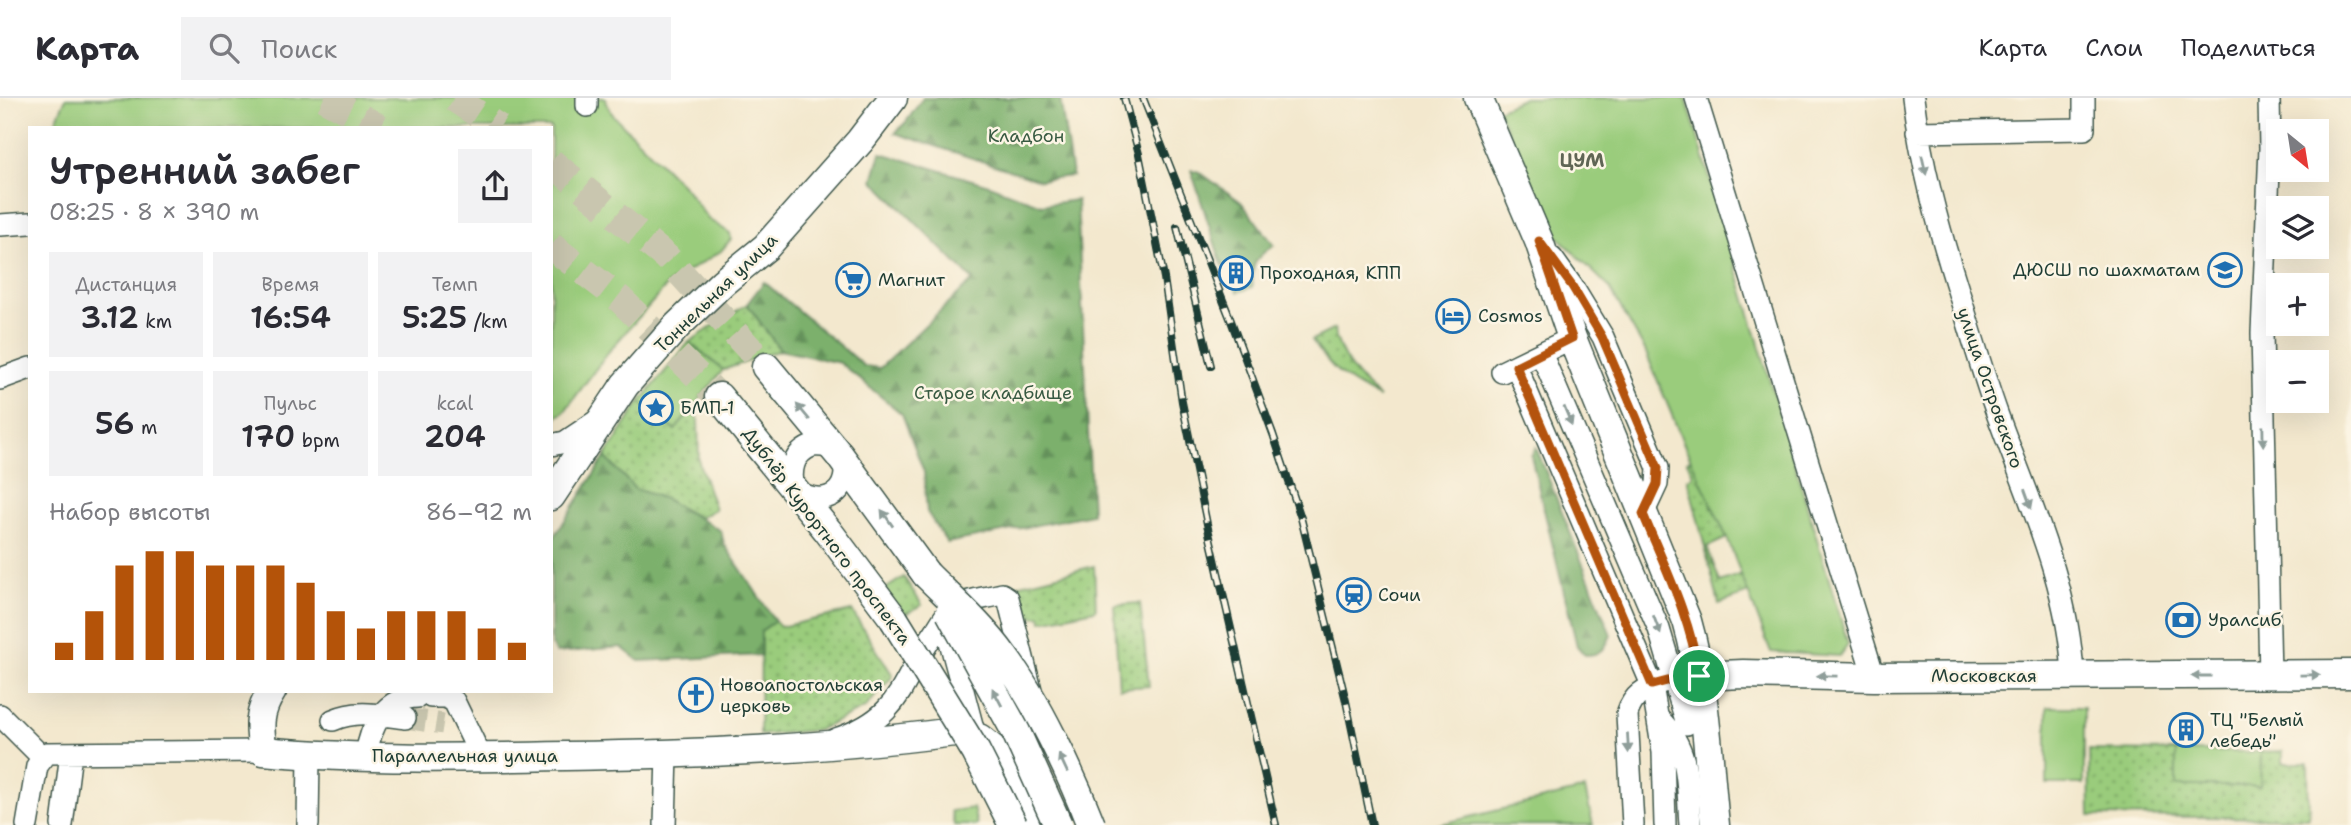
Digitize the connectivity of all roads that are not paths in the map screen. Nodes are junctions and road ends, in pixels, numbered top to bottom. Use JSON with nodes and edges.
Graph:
{"nodes":[{"id":1,"x":893,"y":98,"type":"edge"},
{"id":2,"x":1478,"y":98,"type":"edge"},
{"id":3,"x":1696,"y":98,"type":"edge"},
{"id":4,"x":1913,"y":98,"type":"edge"},
{"id":5,"x":2084,"y":98,"type":"edge"},
{"id":6,"x":2269,"y":98,"type":"edge"},
{"id":7,"x":1917,"y":132,"type":"junction"},
{"id":8,"x":28,"y":223,"type":"edge"},
{"id":9,"x":0,"y":225,"type":"edge"},
{"id":10,"x":1539,"y":241,"type":"junction"},
{"id":11,"x":1572,"y":338,"type":"junction"},
{"id":12,"x":1541,"y":353,"type":"junction"},
{"id":13,"x":766,"y":367,"type":"tunnel mouth"},
{"id":14,"x":28,"y":371,"type":"edge"},
{"id":15,"x":0,"y":379,"type":"edge"},
{"id":16,"x":719,"y":397,"type":"tunnel mouth"},
{"id":17,"x":603,"y":417,"type":"junction"},
{"id":18,"x":553,"y":445,"type":"edge"},
{"id":19,"x":840,"y":456,"type":"junction"},
{"id":20,"x":794,"y":490,"type":"junction"},
{"id":21,"x":553,"y":493,"type":"edge"},
{"id":22,"x":1643,"y":514,"type":"junction"},
{"id":23,"x":926,"y":574,"type":"junction"},
{"id":24,"x":944,"y":619,"type":"junction"},
{"id":25,"x":2351,"y":674,"type":"edge"},
{"id":26,"x":2270,"y":675,"type":"junction"},
{"id":27,"x":2073,"y":676,"type":"junction"},
{"id":28,"x":1874,"y":677,"type":"junction"},
{"id":29,"x":1687,"y":678,"type":"junction"},
{"id":30,"x":1652,"y":685,"type":"junction"},
{"id":31,"x":271,"y":693,"type":"edge"},
{"id":32,"x":0,"y":715,"type":"edge"},
{"id":33,"x":383,"y":715,"type":"junction"},
{"id":34,"x":405,"y":718,"type":"tunnel mouth"},
{"id":35,"x":333,"y":720,"type":"dead end"},
{"id":36,"x":1660,"y":720,"type":"junction"},
{"id":37,"x":1687,"y":723,"type":"junction"},
{"id":38,"x":443,"y":724,"type":"tunnel mouth"},
{"id":39,"x":981,"y":740,"type":"junction"},
{"id":40,"x":820,"y":744,"type":"junction"},
{"id":41,"x":1707,"y":748,"type":"junction"},
{"id":42,"x":477,"y":749,"type":"junction"},
{"id":43,"x":263,"y":751,"type":"junction"},
{"id":44,"x":71,"y":753,"type":"junction"},
{"id":45,"x":667,"y":754,"type":"junction"},
{"id":46,"x":309,"y":755,"type":"junction"},
{"id":47,"x":366,"y":756,"type":"junction"},
{"id":48,"x":42,"y":757,"type":"junction"},
{"id":49,"x":1008,"y":769,"type":"junction"},
{"id":50,"x":27,"y":825,"type":"edge"},
{"id":51,"x":62,"y":825,"type":"edge"},
{"id":52,"x":308,"y":825,"type":"edge"},
{"id":53,"x":665,"y":825,"type":"edge"},
{"id":54,"x":1013,"y":825,"type":"edge"},
{"id":55,"x":1035,"y":825,"type":"edge"},
{"id":56,"x":1058,"y":825,"type":"edge"},
{"id":57,"x":1091,"y":825,"type":"edge"},
{"id":58,"x":1633,"y":825,"type":"edge"},
{"id":59,"x":1665,"y":825,"type":"edge"},
{"id":60,"x":1690,"y":825,"type":"edge"},
{"id":61,"x":1715,"y":825,"type":"edge"}],
"edges":[{"from":1,"to":17,"type":"main road","name":"Тоннельная улица"},
{"from":2,"to":10,"type":"main road"},
{"from":3,"to":28,"type":"street"},
{"from":4,"to":7,"type":"street","name":"улица Островского"},
{"from":5,"to":7,"type":"street"},
{"from":6,"to":26,"type":"street","one_way":true},
{"from":7,"to":27,"type":"street","name":"улица Островского","one_way":true},
{"from":8,"to":9,"type":"street"},
{"from":10,"to":11,"type":"main road"},
{"from":10,"to":22,"type":"street"},
{"from":11,"to":12,"type":"street"},
{"from":11,"to":22,"type":"main road"},
{"from":12,"to":29,"type":"street","one_way":true},
{"from":12,"to":30,"type":"street"},
{"from":19,"to":13,"type":"main road","one_way":true},
{"from":14,"to":15,"type":"street"},
{"from":16,"to":20,"type":"main road","name":"Дублёр Курортного проспекта"},
{"from":17,"to":18,"type":"street"},
{"from":17,"to":21,"type":"main road","name":"Тоннельная улица"},
{"from":19,"to":20,"type":"street"},
{"from":19,"to":20,"type":"street"},
{"from":23,"to":19,"type":"main road","one_way":true},
{"from":20,"to":54,"type":"main road","name":"Дублёр Курортного проспекта","bridge":true},
{"from":22,"to":29,"type":"main road"},
{"from":56,"to":23,"type":"main road","one_way":true,"bridge":true},
{"from":57,"to":23,"type":"main road","one_way":true,"bridge":true},
{"from":24,"to":39,"type":"street"},
{"from":24,"to":40,"type":"street"},
{"from":24,"to":49,"type":"street"},
{"from":26,"to":25,"type":"main road","name":"Московская","one_way":true},
{"from":26,"to":27,"type":"main road","name":"Московская","one_way":true},
{"from":27,"to":28,"type":"main road","name":"Московская"},
{"from":28,"to":29,"type":"main road","name":"Московская","one_way":true},
{"from":29,"to":30,"type":"street"},
{"from":29,"to":37,"type":"street"},
{"from":29,"to":41,"type":"main road"},
{"from":30,"to":36,"type":"street"},
{"from":30,"to":37,"type":"street"},
{"from":30,"to":58,"type":"street","one_way":true},
{"from":31,"to":43,"type":"main road"},
{"from":32,"to":48,"type":"street"},
{"from":33,"to":34,"type":"street"},
{"from":33,"to":35,"type":"street"},
{"from":33,"to":42,"type":"street"},
{"from":33,"to":47,"type":"street"},
{"from":36,"to":59,"type":"street"},
{"from":36,"to":60,"type":"street"},
{"from":37,"to":41,"type":"street"},
{"from":38,"to":42,"type":"street"},
{"from":39,"to":40,"type":"main road","name":"Параллельная улица"},
{"from":39,"to":49,"type":"main road"},
{"from":40,"to":45,"type":"main road","name":"Параллельная улица"},
{"from":41,"to":61,"type":"main road"},
{"from":42,"to":45,"type":"main road","name":"Параллельная улица"},
{"from":42,"to":47,"type":"main road","name":"Параллельная улица"},
{"from":43,"to":44,"type":"street"},
{"from":43,"to":46,"type":"main road","name":"Параллельная улица"},
{"from":44,"to":48,"type":"street"},
{"from":44,"to":51,"type":"street"},
{"from":45,"to":53,"type":"street"},
{"from":46,"to":47,"type":"main road","name":"Параллельная улица"},
{"from":46,"to":52,"type":"street"},
{"from":48,"to":50,"type":"street"},
{"from":49,"to":55,"type":"main road"}]}
